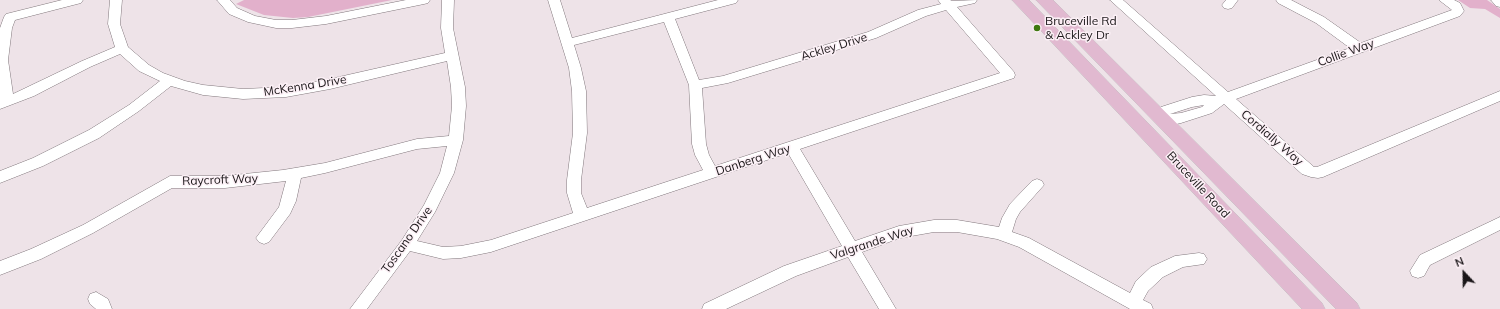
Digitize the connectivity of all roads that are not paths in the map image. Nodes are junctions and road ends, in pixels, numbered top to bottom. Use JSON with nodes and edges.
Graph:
{"nodes":[{"id":1,"x":77,"y":0,"type":"edge"},
{"id":2,"x":116,"y":0,"type":"edge"},
{"id":3,"x":223,"y":0,"type":"edge"},
{"id":4,"x":424,"y":0,"type":"edge"},
{"id":5,"x":448,"y":0,"type":"edge"},
{"id":6,"x":554,"y":0,"type":"edge"},
{"id":7,"x":732,"y":0,"type":"edge"},
{"id":8,"x":971,"y":0,"type":"edge"},
{"id":9,"x":1020,"y":0,"type":"edge"},
{"id":10,"x":1044,"y":0,"type":"edge"},
{"id":11,"x":1116,"y":0,"type":"edge"},
{"id":12,"x":1282,"y":0,"type":"edge"},
{"id":13,"x":1445,"y":0,"type":"edge"},
{"id":14,"x":1497,"y":0,"type":"edge"},
{"id":15,"x":946,"y":3,"type":"edge"},
{"id":16,"x":1500,"y":3,"type":"edge"},
{"id":17,"x":668,"y":18,"type":"junction"},
{"id":18,"x":567,"y":44,"type":"junction"},
{"id":19,"x":1359,"y":48,"type":"junction"},
{"id":20,"x":122,"y":49,"type":"junction"},
{"id":21,"x":452,"y":56,"type":"junction"},
{"id":22,"x":1079,"y":61,"type":"junction"},
{"id":23,"x":170,"y":81,"type":"junction"},
{"id":24,"x":695,"y":85,"type":"junction"},
{"id":25,"x":1500,"y":96,"type":"edge"},
{"id":26,"x":1221,"y":100,"type":"junction"},
{"id":27,"x":4,"y":102,"type":"edge"},
{"id":28,"x":1160,"y":116,"type":"junction"},
{"id":29,"x":456,"y":140,"type":"junction"},
{"id":30,"x":791,"y":147,"type":"junction"},
{"id":31,"x":712,"y":173,"type":"junction"},
{"id":32,"x":294,"y":174,"type":"junction"},
{"id":33,"x":0,"y":177,"type":"edge"},
{"id":34,"x":1037,"y":185,"type":"dead end"},
{"id":35,"x":582,"y":216,"type":"junction"},
{"id":36,"x":1500,"y":223,"type":"edge"},
{"id":37,"x":1004,"y":235,"type":"junction"},
{"id":38,"x":264,"y":238,"type":"dead end"},
{"id":39,"x":407,"y":244,"type":"junction"},
{"id":40,"x":852,"y":249,"type":"junction"},
{"id":41,"x":1199,"y":259,"type":"dead end"},
{"id":42,"x":0,"y":268,"type":"edge"},
{"id":43,"x":1418,"y":271,"type":"dead end"},
{"id":44,"x":1139,"y":305,"type":"edge"},
{"id":45,"x":358,"y":309,"type":"edge"},
{"id":46,"x":710,"y":309,"type":"edge"},
{"id":47,"x":888,"y":309,"type":"edge"},
{"id":48,"x":1315,"y":309,"type":"edge"},
{"id":49,"x":1350,"y":309,"type":"edge"}],
"edges":[{"from":1,"to":27,"type":"street"},
{"from":2,"to":20,"type":"street"},
{"from":3,"to":4,"type":"street"},
{"from":5,"to":21,"type":"street","name":"Toscano Drive"},
{"from":6,"to":18,"type":"street"},
{"from":7,"to":17,"type":"street"},
{"from":8,"to":15,"type":"street","name":"Ackley Drive"},
{"from":9,"to":22,"type":"main road","name":"Bruceville Road"},
{"from":10,"to":28,"type":"main road","name":"Bruceville Road"},
{"from":11,"to":26,"type":"street","name":"Cordially Way"},
{"from":12,"to":19,"type":"street"},
{"from":13,"to":19,"type":"street","name":"Collie Way"},
{"from":14,"to":16,"type":"street"},
{"from":15,"to":24,"type":"street","name":"Ackley Drive"},
{"from":15,"to":30,"type":"street","name":"Danberg Way"},
{"from":17,"to":18,"type":"street"},
{"from":17,"to":24,"type":"street"},
{"from":18,"to":35,"type":"street"},
{"from":19,"to":26,"type":"street","name":"Collie Way"},
{"from":20,"to":23,"type":"street","name":"McKenna Drive"},
{"from":20,"to":27,"type":"street"},
{"from":21,"to":23,"type":"street","name":"McKenna Drive"},
{"from":21,"to":29,"type":"street","name":"Toscano Drive"},
{"from":22,"to":28,"type":"main road","name":"Bruceville Road"},
{"from":22,"to":48,"type":"main road","name":"Bruceville Road"},
{"from":23,"to":33,"type":"street"},
{"from":24,"to":31,"type":"street"},
{"from":25,"to":26,"type":"street","name":"Cordially Way"},
{"from":26,"to":28,"type":"street","name":"Collie Way"},
{"from":28,"to":49,"type":"main road","name":"Bruceville Road"},
{"from":29,"to":32,"type":"street","name":"Raycroft Way"},
{"from":29,"to":39,"type":"street","name":"Toscano Drive"},
{"from":30,"to":31,"type":"street","name":"Danberg Way"},
{"from":30,"to":40,"type":"street"},
{"from":31,"to":35,"type":"street","name":"Danberg Way"},
{"from":32,"to":38,"type":"street"},
{"from":32,"to":42,"type":"street","name":"Raycroft Way"},
{"from":34,"to":37,"type":"street"},
{"from":35,"to":39,"type":"street","name":"Danberg Way"},
{"from":36,"to":43,"type":"street"},
{"from":37,"to":40,"type":"street","name":"Valgrande Way"},
{"from":37,"to":44,"type":"street","name":"Valgrande Way"},
{"from":39,"to":45,"type":"street","name":"Toscano Drive"},
{"from":40,"to":46,"type":"street","name":"Valgrande Way"},
{"from":40,"to":47,"type":"street"},
{"from":41,"to":44,"type":"street"}]}
